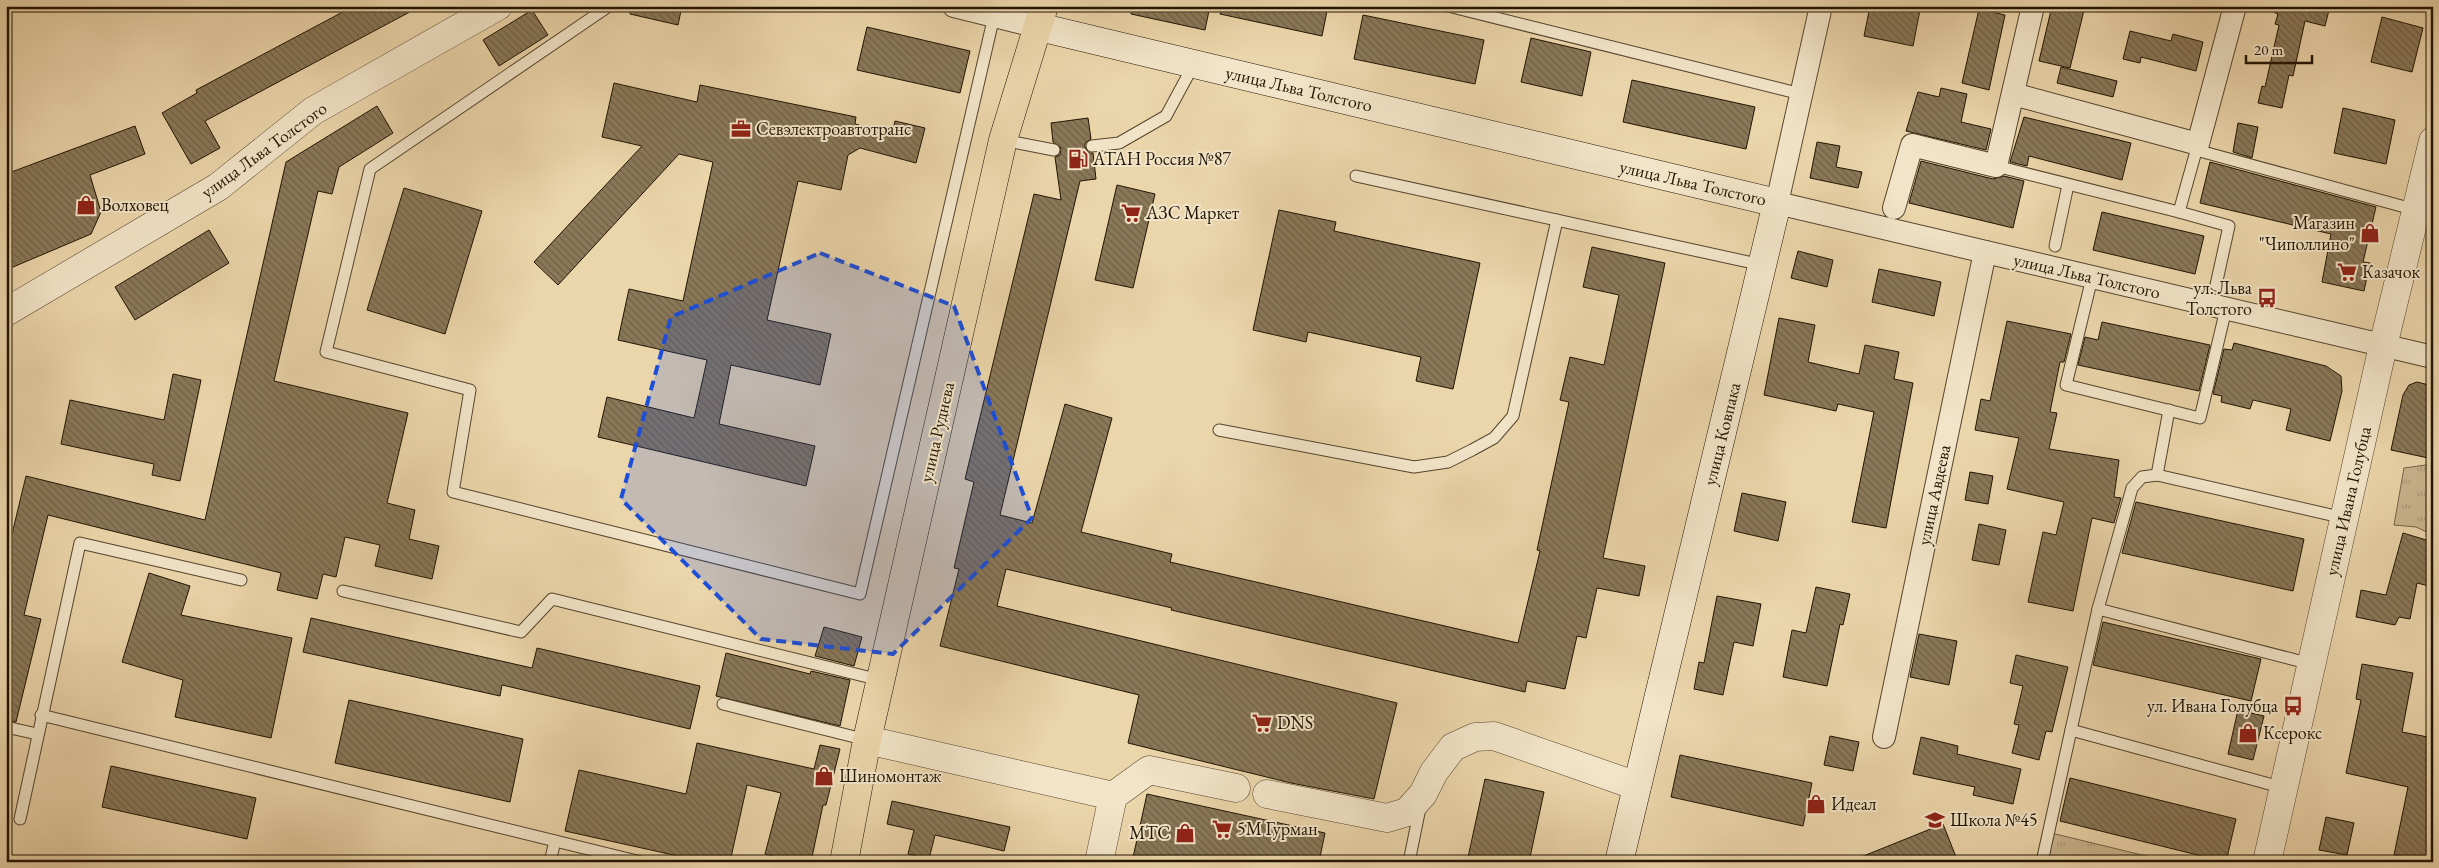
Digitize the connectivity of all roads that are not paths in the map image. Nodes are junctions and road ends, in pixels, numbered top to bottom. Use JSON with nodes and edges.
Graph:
{"nodes":[{"id":1,"x":498,"y":6,"type":"edge"},
{"id":2,"x":609,"y":6,"type":"edge"},
{"id":3,"x":954,"y":6,"type":"edge"},
{"id":4,"x":1448,"y":6,"type":"edge"},
{"id":5,"x":1821,"y":6,"type":"edge"},
{"id":6,"x":2033,"y":6,"type":"edge"},
{"id":7,"x":2235,"y":6,"type":"edge"},
{"id":8,"x":994,"y":16,"type":"junction"},
{"id":9,"x":1042,"y":17,"type":"edge"},
{"id":10,"x":1194,"y":64,"type":"junction"},
{"id":11,"x":1801,"y":94,"type":"junction"},
{"id":12,"x":2013,"y":94,"type":"junction"},
{"id":13,"x":1003,"y":140,"type":"junction"},
{"id":14,"x":2433,"y":140,"type":"edge"},
{"id":15,"x":1092,"y":146,"type":"dead end"},
{"id":16,"x":2197,"y":147,"type":"junction"},
{"id":17,"x":1054,"y":150,"type":"dead end"},
{"id":18,"x":1996,"y":166,"type":"junction"},
{"id":19,"x":1356,"y":176,"type":"dead end"},
{"id":20,"x":2068,"y":185,"type":"junction"},
{"id":21,"x":1777,"y":203,"type":"junction"},
{"id":22,"x":2412,"y":204,"type":"junction"},
{"id":23,"x":1894,"y":208,"type":"dead end"},
{"id":24,"x":2179,"y":212,"type":"junction"},
{"id":25,"x":1557,"y":220,"type":"junction"},
{"id":26,"x":2055,"y":246,"type":"dead end"},
{"id":27,"x":1985,"y":252,"type":"junction"},
{"id":28,"x":1762,"y":265,"type":"junction"},
{"id":29,"x":2092,"y":278,"type":"junction"},
{"id":30,"x":2216,"y":285,"type":"dead end"},
{"id":31,"x":2226,"y":309,"type":"junction"},
{"id":32,"x":6,"y":312,"type":"edge"},
{"id":33,"x":2383,"y":346,"type":"junction"},
{"id":34,"x":2433,"y":358,"type":"edge"},
{"id":35,"x":2169,"y":410,"type":"junction"},
{"id":36,"x":1219,"y":430,"type":"dead end"},
{"id":37,"x":2157,"y":475,"type":"junction"},
{"id":38,"x":2344,"y":518,"type":"junction"},
{"id":39,"x":241,"y":580,"type":"dead end"},
{"id":40,"x":343,"y":591,"type":"dead end"},
{"id":41,"x":2098,"y":609,"type":"junction"},
{"id":42,"x":2312,"y":664,"type":"junction"},
{"id":43,"x":881,"y":680,"type":"junction"},
{"id":44,"x":723,"y":704,"type":"dead end"},
{"id":45,"x":41,"y":715,"type":"junction"},
{"id":46,"x":6,"y":727,"type":"edge"},
{"id":47,"x":2071,"y":730,"type":"junction"},
{"id":48,"x":37,"y":734,"type":"junction"},
{"id":49,"x":1884,"y":737,"type":"dead end"},
{"id":50,"x":867,"y":740,"type":"junction"},
{"id":51,"x":1637,"y":786,"type":"junction"},
{"id":52,"x":1236,"y":788,"type":"dead end"},
{"id":53,"x":2284,"y":788,"type":"junction"},
{"id":54,"x":1267,"y":794,"type":"dead end"},
{"id":55,"x":1423,"y":794,"type":"junction"},
{"id":56,"x":1113,"y":796,"type":"junction"},
{"id":57,"x":20,"y":819,"type":"dead end"},
{"id":58,"x":555,"y":841,"type":"junction"},
{"id":59,"x":550,"y":862,"type":"edge"},
{"id":60,"x":641,"y":862,"type":"edge"},
{"id":61,"x":844,"y":862,"type":"edge"},
{"id":62,"x":1099,"y":862,"type":"edge"},
{"id":63,"x":1409,"y":862,"type":"edge"},
{"id":64,"x":1619,"y":862,"type":"edge"},
{"id":65,"x":2042,"y":862,"type":"edge"},
{"id":66,"x":2267,"y":862,"type":"edge"}],
"edges":[{"from":1,"to":32,"type":"street","name":"улица Льва Толстого"},
{"from":2,"to":8,"type":"lane"},
{"from":3,"to":8,"type":"street","name":"улица Льва Толстого"},
{"from":4,"to":11,"type":"lane"},
{"from":5,"to":11,"type":"street","name":"улица Ковпака"},
{"from":6,"to":12,"type":"street"},
{"from":7,"to":16,"type":"street"},
{"from":8,"to":9,"type":"street","name":"улица Льва Толстого"},
{"from":9,"to":10,"type":"street","name":"улица Льва Толстого"},
{"from":9,"to":13,"type":"main road","name":"улица Руднева"},
{"from":10,"to":15,"type":"lane"},
{"from":10,"to":21,"type":"street","name":"улица Льва Толстого"},
{"from":11,"to":21,"type":"street","name":"улица Ковпака"},
{"from":12,"to":16,"type":"street"},
{"from":12,"to":18,"type":"street"},
{"from":13,"to":17,"type":"lane"},
{"from":13,"to":43,"type":"main road","name":"улица Руднева"},
{"from":14,"to":22,"type":"street","name":"улица Ивана Голубца"},
{"from":16,"to":22,"type":"lane"},
{"from":16,"to":24,"type":"lane"},
{"from":18,"to":20,"type":"lane"},
{"from":18,"to":23,"type":"street"},
{"from":19,"to":25,"type":"lane"},
{"from":20,"to":24,"type":"lane"},
{"from":20,"to":26,"type":"lane"},
{"from":21,"to":27,"type":"street","name":"улица Льва Толстого"},
{"from":21,"to":28,"type":"street","name":"улица Ковпака"},
{"from":22,"to":33,"type":"street","name":"улица Ивана Голубца"},
{"from":24,"to":30,"type":"lane"},
{"from":25,"to":28,"type":"lane"},
{"from":25,"to":36,"type":"lane"},
{"from":27,"to":29,"type":"street","name":"улица Льва Толстого"},
{"from":27,"to":49,"type":"street","name":"улица Авдеева"},
{"from":28,"to":51,"type":"street","name":"улица Ковпака"},
{"from":29,"to":31,"type":"street","name":"улица Льва Толстого"},
{"from":29,"to":35,"type":"lane"},
{"from":31,"to":33,"type":"street","name":"улица Льва Толстого"},
{"from":31,"to":35,"type":"lane"},
{"from":33,"to":34,"type":"street","name":"улица Льва Толстого"},
{"from":33,"to":38,"type":"street","name":"улица Ивана Голубца"},
{"from":35,"to":37,"type":"lane"},
{"from":37,"to":38,"type":"lane"},
{"from":37,"to":41,"type":"lane"},
{"from":38,"to":42,"type":"street","name":"улица Ивана Голубца"},
{"from":39,"to":45,"type":"lane"},
{"from":40,"to":43,"type":"lane"},
{"from":41,"to":42,"type":"lane"},
{"from":41,"to":47,"type":"lane"},
{"from":42,"to":53,"type":"street","name":"улица Ивана Голубца"},
{"from":43,"to":50,"type":"main road","name":"улица Руднева"},
{"from":44,"to":50,"type":"lane"},
{"from":45,"to":48,"type":"lane"},
{"from":45,"to":58,"type":"lane"},
{"from":46,"to":48,"type":"lane"},
{"from":47,"to":53,"type":"lane"},
{"from":47,"to":65,"type":"lane"},
{"from":48,"to":57,"type":"lane"},
{"from":50,"to":56,"type":"street"},
{"from":50,"to":61,"type":"main road","name":"улица Руднева"},
{"from":51,"to":55,"type":"street"},
{"from":51,"to":64,"type":"street","name":"улица Ковпака"},
{"from":52,"to":56,"type":"street"},
{"from":53,"to":66,"type":"street","name":"улица Ивана Голубца"},
{"from":54,"to":55,"type":"street"},
{"from":55,"to":63,"type":"lane"},
{"from":56,"to":62,"type":"street"},
{"from":58,"to":59,"type":"lane"},
{"from":58,"to":60,"type":"lane"}]}
